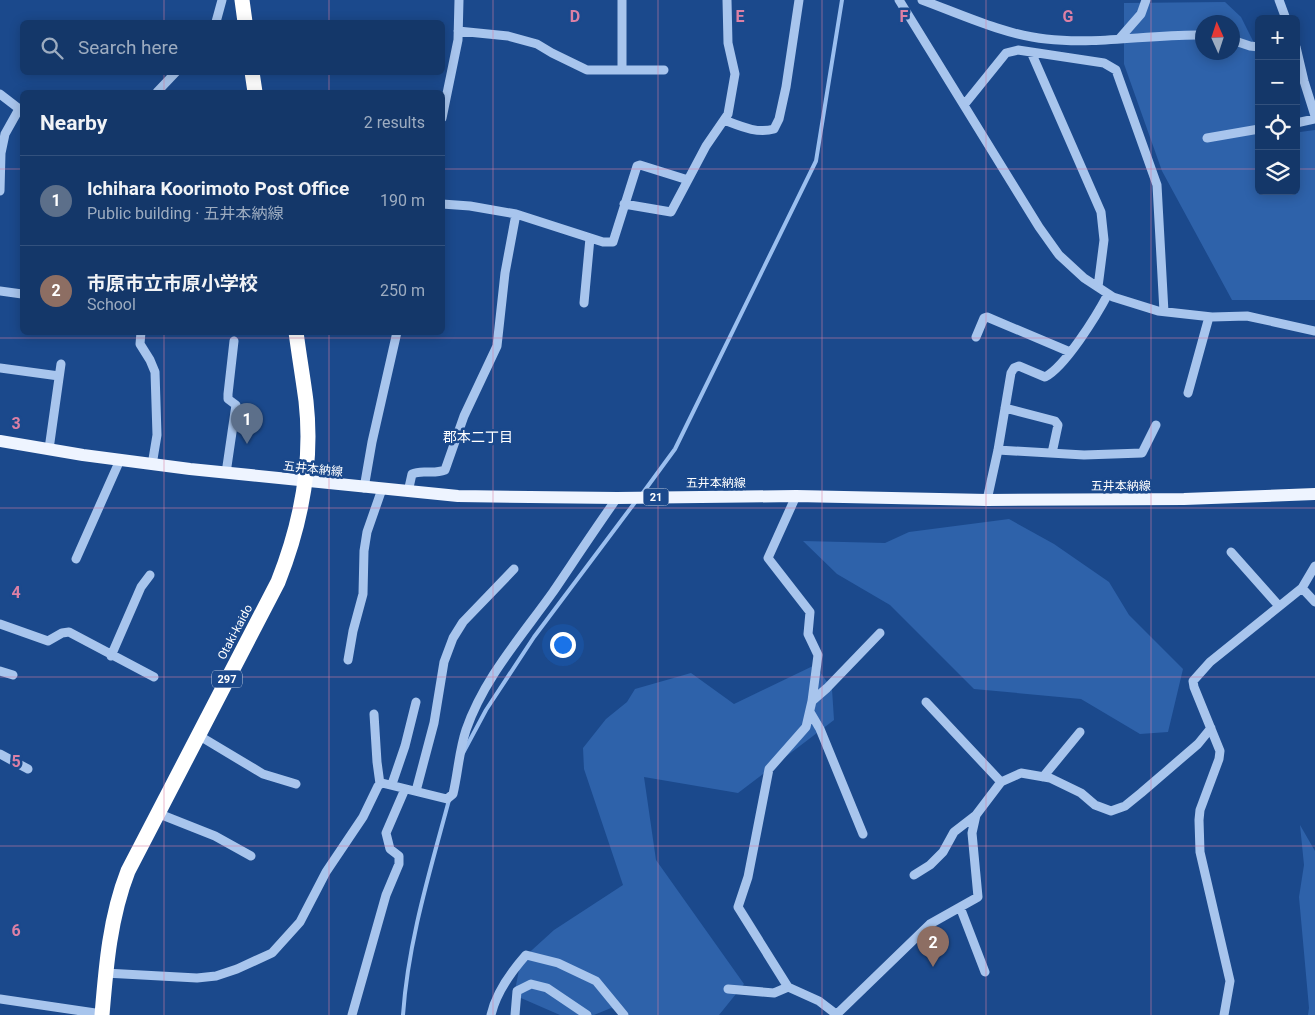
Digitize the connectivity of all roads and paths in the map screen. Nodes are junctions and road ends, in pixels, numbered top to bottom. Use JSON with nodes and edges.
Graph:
{"nodes":[{"id":1,"x":222,"y":0,"type":"edge"},
{"id":2,"x":242,"y":0,"type":"edge"},
{"id":3,"x":459,"y":0,"type":"edge"},
{"id":4,"x":622,"y":0,"type":"edge"},
{"id":5,"x":728,"y":0,"type":"edge"},
{"id":6,"x":799,"y":0,"type":"edge"},
{"id":7,"x":899,"y":0,"type":"edge"},
{"id":8,"x":922,"y":0,"type":"edge"},
{"id":9,"x":1146,"y":0,"type":"edge"},
{"id":10,"x":1279,"y":0,"type":"edge"},
{"id":11,"x":1285,"y":15,"type":"edge"},
{"id":12,"x":217,"y":20,"type":"edge"},
{"id":13,"x":245,"y":20,"type":"edge"},
{"id":14,"x":458,"y":31,"type":"junction"},
{"id":15,"x":1195,"y":35,"type":"edge"},
{"id":16,"x":1120,"y":38,"type":"junction"},
{"id":17,"x":1240,"y":43,"type":"edge"},
{"id":18,"x":1255,"y":47,"type":"edge"},
{"id":19,"x":1031,"y":52,"type":"junction"},
{"id":20,"x":1299,"y":60,"type":"edge"},
{"id":21,"x":622,"y":70,"type":"junction"},
{"id":22,"x":664,"y":70,"type":"dead end"},
{"id":23,"x":173,"y":75,"type":"edge"},
{"id":24,"x":252,"y":75,"type":"edge"},
{"id":25,"x":1306,"y":88,"type":"junction"},
{"id":26,"x":159,"y":90,"type":"edge"},
{"id":27,"x":255,"y":90,"type":"edge"},
{"id":28,"x":1300,"y":90,"type":"edge"},
{"id":29,"x":0,"y":94,"type":"edge"},
{"id":30,"x":445,"y":103,"type":"edge"},
{"id":31,"x":964,"y":105,"type":"junction"},
{"id":32,"x":20,"y":109,"type":"edge"},
{"id":33,"x":20,"y":111,"type":"edge"},
{"id":34,"x":1315,"y":117,"type":"edge"},
{"id":35,"x":724,"y":120,"type":"junction"},
{"id":36,"x":1300,"y":122,"type":"edge"},
{"id":37,"x":1255,"y":130,"type":"edge"},
{"id":38,"x":1207,"y":138,"type":"dead end"},
{"id":39,"x":688,"y":180,"type":"junction"},
{"id":40,"x":0,"y":191,"type":"edge"},
{"id":41,"x":445,"y":204,"type":"edge"},
{"id":42,"x":624,"y":204,"type":"junction"},
{"id":43,"x":516,"y":214,"type":"junction"},
{"id":44,"x":590,"y":238,"type":"junction"},
{"id":45,"x":1098,"y":288,"type":"junction"},
{"id":46,"x":0,"y":291,"type":"edge"},
{"id":47,"x":20,"y":294,"type":"edge"},
{"id":48,"x":1108,"y":294,"type":"junction"},
{"id":49,"x":584,"y":303,"type":"dead end"},
{"id":50,"x":1164,"y":312,"type":"junction"},
{"id":51,"x":1209,"y":317,"type":"junction"},
{"id":52,"x":1315,"y":330,"type":"edge"},
{"id":53,"x":140,"y":335,"type":"edge"},
{"id":54,"x":296,"y":335,"type":"edge"},
{"id":55,"x":396,"y":335,"type":"edge"},
{"id":56,"x":976,"y":338,"type":"dead end"},
{"id":57,"x":234,"y":341,"type":"dead end"},
{"id":58,"x":1070,"y":352,"type":"junction"},
{"id":59,"x":61,"y":364,"type":"dead end"},
{"id":60,"x":0,"y":368,"type":"edge"},
{"id":61,"x":59,"y":376,"type":"junction"},
{"id":62,"x":1188,"y":393,"type":"dead end"},
{"id":63,"x":1006,"y":408,"type":"junction"},
{"id":64,"x":1156,"y":425,"type":"dead end"},
{"id":65,"x":0,"y":441,"type":"edge"},
{"id":66,"x":49,"y":449,"type":"junction"},
{"id":67,"x":998,"y":450,"type":"junction"},
{"id":68,"x":1052,"y":453,"type":"junction"},
{"id":69,"x":120,"y":460,"type":"junction"},
{"id":70,"x":152,"y":465,"type":"junction"},
{"id":71,"x":226,"y":473,"type":"junction"},
{"id":72,"x":306,"y":482,"type":"junction"},
{"id":73,"x":364,"y":488,"type":"junction"},
{"id":74,"x":382,"y":489,"type":"junction"},
{"id":75,"x":408,"y":492,"type":"junction"},
{"id":76,"x":1315,"y":494,"type":"edge"},
{"id":77,"x":796,"y":496,"type":"junction"},
{"id":78,"x":617,"y":498,"type":"junction"},
{"id":79,"x":987,"y":500,"type":"junction"},
{"id":80,"x":1231,"y":552,"type":"dead end"},
{"id":81,"x":76,"y":559,"type":"dead end"},
{"id":82,"x":1315,"y":566,"type":"edge"},
{"id":83,"x":514,"y":569,"type":"dead end"},
{"id":84,"x":150,"y":575,"type":"dead end"},
{"id":85,"x":1302,"y":588,"type":"junction"},
{"id":86,"x":1315,"y":602,"type":"edge"},
{"id":87,"x":1279,"y":606,"type":"junction"},
{"id":88,"x":0,"y":624,"type":"edge"},
{"id":89,"x":880,"y":633,"type":"dead end"},
{"id":90,"x":111,"y":656,"type":"junction"},
{"id":91,"x":348,"y":660,"type":"dead end"},
{"id":92,"x":0,"y":671,"type":"edge"},
{"id":93,"x":13,"y":675,"type":"dead end"},
{"id":94,"x":154,"y":677,"type":"dead end"},
{"id":95,"x":812,"y":701,"type":"junction"},
{"id":96,"x":416,"y":702,"type":"dead end"},
{"id":97,"x":926,"y":702,"type":"dead end"},
{"id":98,"x":810,"y":712,"type":"junction"},
{"id":99,"x":374,"y":714,"type":"dead end"},
{"id":100,"x":1211,"y":728,"type":"junction"},
{"id":101,"x":1080,"y":732,"type":"dead end"},
{"id":102,"x":198,"y":735,"type":"junction"},
{"id":103,"x":0,"y":754,"type":"edge"},
{"id":104,"x":28,"y":769,"type":"dead end"},
{"id":105,"x":1043,"y":777,"type":"junction"},
{"id":106,"x":1001,"y":782,"type":"junction"},
{"id":107,"x":296,"y":784,"type":"dead end"},
{"id":108,"x":380,"y":784,"type":"junction"},
{"id":109,"x":392,"y":784,"type":"junction"},
{"id":110,"x":405,"y":789,"type":"junction"},
{"id":111,"x":416,"y":791,"type":"junction"},
{"id":112,"x":157,"y":813,"type":"junction"},
{"id":113,"x":976,"y":815,"type":"junction"},
{"id":114,"x":863,"y":834,"type":"dead end"},
{"id":115,"x":251,"y":856,"type":"dead end"},
{"id":116,"x":914,"y":875,"type":"dead end"},
{"id":117,"x":960,"y":907,"type":"junction"},
{"id":118,"x":985,"y":972,"type":"dead end"},
{"id":119,"x":106,"y":973,"type":"junction"},
{"id":120,"x":788,"y":987,"type":"junction"},
{"id":121,"x":728,"y":988,"type":"dead end"},
{"id":122,"x":0,"y":999,"type":"edge"},
{"id":123,"x":836,"y":1014,"type":"edge"},
{"id":124,"x":102,"y":1015,"type":"edge"},
{"id":125,"x":352,"y":1015,"type":"edge"},
{"id":126,"x":491,"y":1015,"type":"edge"},
{"id":127,"x":515,"y":1015,"type":"edge"},
{"id":128,"x":587,"y":1015,"type":"edge"},
{"id":129,"x":624,"y":1015,"type":"edge"},
{"id":130,"x":1224,"y":1015,"type":"edge"}],
"edges":[{"from":1,"to":12,"type":"street"},
{"from":2,"to":13,"type":"highway"},
{"from":3,"to":14,"type":"street"},
{"from":4,"to":21,"type":"street"},
{"from":5,"to":35,"type":"street"},
{"from":6,"to":35,"type":"street"},
{"from":7,"to":31,"type":"street"},
{"from":8,"to":16,"type":"street"},
{"from":9,"to":16,"type":"street"},
{"from":10,"to":11,"type":"street"},
{"from":14,"to":21,"type":"street"},
{"from":14,"to":30,"type":"street"},
{"from":15,"to":16,"type":"street"},
{"from":17,"to":18,"type":"street"},
{"from":19,"to":31,"type":"street"},
{"from":19,"to":45,"type":"street"},
{"from":19,"to":50,"type":"street"},
{"from":20,"to":25,"type":"street"},
{"from":21,"to":22,"type":"street"},
{"from":23,"to":26,"type":"street"},
{"from":24,"to":27,"type":"highway"},
{"from":25,"to":28,"type":"street"},
{"from":25,"to":34,"type":"street"},
{"from":29,"to":32,"type":"street"},
{"from":31,"to":45,"type":"street"},
{"from":33,"to":40,"type":"street"},
{"from":34,"to":36,"type":"street"},
{"from":35,"to":39,"type":"street"},
{"from":37,"to":38,"type":"street"},
{"from":39,"to":42,"type":"street"},
{"from":39,"to":42,"type":"street"},
{"from":41,"to":43,"type":"street"},
{"from":42,"to":44,"type":"street"},
{"from":43,"to":44,"type":"street"},
{"from":43,"to":75,"type":"street"},
{"from":44,"to":49,"type":"street"},
{"from":45,"to":48,"type":"street"},
{"from":46,"to":47,"type":"street"},
{"from":48,"to":50,"type":"street"},
{"from":48,"to":58,"type":"street"},
{"from":50,"to":51,"type":"street"},
{"from":51,"to":52,"type":"street"},
{"from":51,"to":62,"type":"street"},
{"from":53,"to":70,"type":"street"},
{"from":54,"to":72,"type":"highway","name":"Otaki-kaido","number":"297"},
{"from":55,"to":73,"type":"street"},
{"from":56,"to":58,"type":"street"},
{"from":57,"to":71,"type":"street"},
{"from":58,"to":63,"type":"street"},
{"from":59,"to":61,"type":"street"},
{"from":60,"to":61,"type":"street"},
{"from":61,"to":66,"type":"street"},
{"from":63,"to":67,"type":"street"},
{"from":63,"to":68,"type":"street"},
{"from":64,"to":68,"type":"street"},
{"from":65,"to":66,"type":"main road","name":"五井本納線","number":"21"},
{"from":66,"to":69,"type":"main road","name":"五井本納線","number":"21"},
{"from":67,"to":68,"type":"street"},
{"from":67,"to":79,"type":"street"},
{"from":69,"to":70,"type":"main road","name":"五井本納線","number":"21"},
{"from":69,"to":81,"type":"street"},
{"from":70,"to":71,"type":"main road","name":"五井本納線","number":"21"},
{"from":71,"to":72,"type":"main road","name":"五井本納線","number":"21"},
{"from":72,"to":73,"type":"main road","name":"五井本納線","number":"21"},
{"from":72,"to":102,"type":"highway","name":"Otaki-kaido","number":"297"},
{"from":73,"to":74,"type":"main road","name":"五井本納線","number":"21"},
{"from":74,"to":75,"type":"main road","name":"五井本納線","number":"21"},
{"from":74,"to":91,"type":"street"},
{"from":75,"to":78,"type":"main road","name":"五井本納線","number":"21"},
{"from":76,"to":79,"type":"main road","name":"五井本納線","number":"21"},
{"from":77,"to":78,"type":"main road","name":"五井本納線","number":"21"},
{"from":77,"to":79,"type":"main road","name":"五井本納線","number":"21"},
{"from":77,"to":95,"type":"street"},
{"from":78,"to":111,"type":"street"},
{"from":80,"to":87,"type":"street"},
{"from":82,"to":85,"type":"street"},
{"from":83,"to":111,"type":"street"},
{"from":84,"to":90,"type":"street"},
{"from":85,"to":86,"type":"street"},
{"from":85,"to":87,"type":"street"},
{"from":87,"to":100,"type":"street"},
{"from":88,"to":90,"type":"street"},
{"from":89,"to":95,"type":"street"},
{"from":90,"to":94,"type":"street"},
{"from":92,"to":93,"type":"street"},
{"from":95,"to":98,"type":"street"},
{"from":96,"to":109,"type":"street"},
{"from":97,"to":106,"type":"street"},
{"from":98,"to":114,"type":"street"},
{"from":98,"to":120,"type":"street"},
{"from":99,"to":108,"type":"street"},
{"from":100,"to":105,"type":"street"},
{"from":100,"to":130,"type":"street"},
{"from":101,"to":105,"type":"street"},
{"from":102,"to":107,"type":"street"},
{"from":102,"to":112,"type":"highway","name":"Otaki-kaido","number":"297"},
{"from":103,"to":104,"type":"street"},
{"from":105,"to":106,"type":"street"},
{"from":106,"to":113,"type":"street"},
{"from":108,"to":109,"type":"street"},
{"from":108,"to":119,"type":"street"},
{"from":109,"to":110,"type":"street"},
{"from":110,"to":111,"type":"street"},
{"from":110,"to":125,"type":"street"},
{"from":112,"to":115,"type":"street"},
{"from":112,"to":119,"type":"highway","name":"Otaki-kaido","number":"297"},
{"from":113,"to":116,"type":"street"},
{"from":113,"to":117,"type":"street"},
{"from":117,"to":118,"type":"street"},
{"from":117,"to":123,"type":"street"},
{"from":119,"to":124,"type":"highway","name":"Otaki-kaido","number":"297"},
{"from":120,"to":121,"type":"street"},
{"from":120,"to":123,"type":"street"},
{"from":122,"to":124,"type":"street"},
{"from":126,"to":129,"type":"street"},
{"from":127,"to":128,"type":"street"}]}
